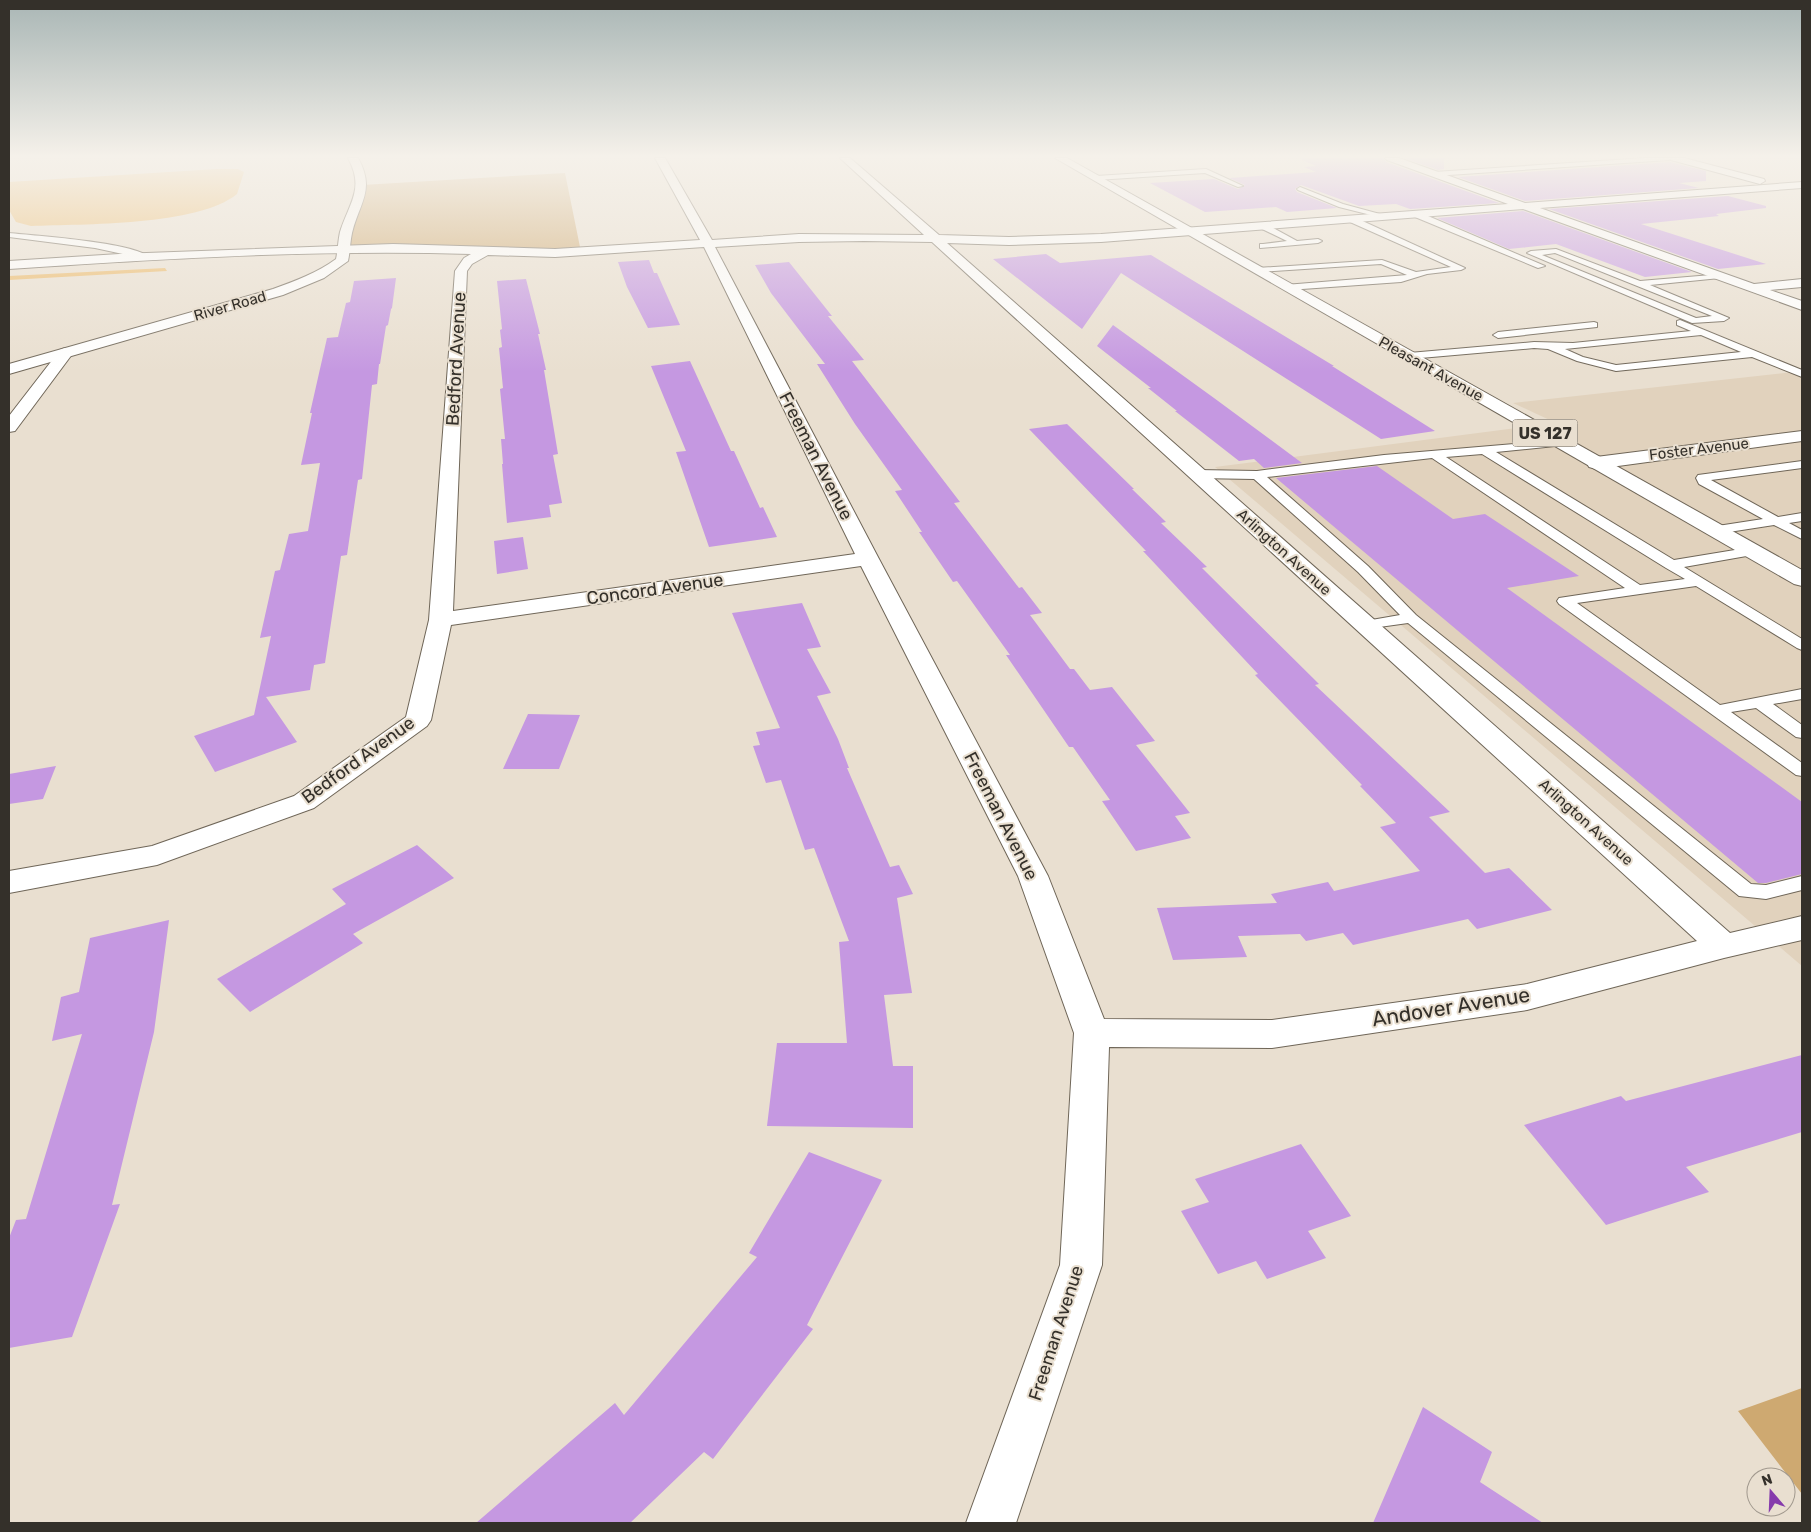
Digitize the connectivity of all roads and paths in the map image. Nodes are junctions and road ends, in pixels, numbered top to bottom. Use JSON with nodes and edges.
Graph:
{"nodes":[{"id":1,"x":348,"y":229,"type":"edge"},
{"id":2,"x":700,"y":229,"type":"edge"},
{"id":3,"x":924,"y":229,"type":"edge"},
{"id":4,"x":1186,"y":229,"type":"edge"},
{"id":5,"x":1221,"y":229,"type":"edge"},
{"id":6,"x":1271,"y":229,"type":"edge"},
{"id":7,"x":1374,"y":229,"type":"edge"},
{"id":8,"x":1453,"y":229,"type":"edge"},
{"id":9,"x":1590,"y":229,"type":"edge"},
{"id":10,"x":1190,"y":232,"type":"junction"},
{"id":11,"x":9,"y":234,"type":"edge"},
{"id":12,"x":936,"y":240,"type":"junction"},
{"id":13,"x":1318,"y":241,"type":"dead end"},
{"id":14,"x":1296,"y":243,"type":"junction"},
{"id":15,"x":708,"y":244,"type":"junction"},
{"id":16,"x":1263,"y":246,"type":"dead end"},
{"id":17,"x":345,"y":249,"type":"junction"},
{"id":18,"x":485,"y":251,"type":"junction"},
{"id":19,"x":1531,"y":253,"type":"junction"},
{"id":20,"x":1512,"y":254,"type":"junction"},
{"id":21,"x":146,"y":257,"type":"junction"},
{"id":22,"x":9,"y":265,"type":"edge"},
{"id":23,"x":1257,"y":270,"type":"junction"},
{"id":24,"x":1416,"y":275,"type":"junction"},
{"id":25,"x":1720,"y":276,"type":"junction"},
{"id":26,"x":1802,"y":283,"type":"edge"},
{"id":27,"x":1640,"y":284,"type":"junction"},
{"id":28,"x":1288,"y":288,"type":"junction"},
{"id":29,"x":1751,"y":288,"type":"junction"},
{"id":30,"x":1802,"y":306,"type":"edge"},
{"id":31,"x":1594,"y":325,"type":"dead end"},
{"id":32,"x":1702,"y":332,"type":"junction"},
{"id":33,"x":1488,"y":336,"type":"dead end"},
{"id":34,"x":1550,"y":346,"type":"junction"},
{"id":35,"x":1410,"y":350,"type":"junction"},
{"id":36,"x":65,"y":353,"type":"junction"},
{"id":37,"x":1754,"y":354,"type":"junction"},
{"id":38,"x":9,"y":369,"type":"edge"},
{"id":39,"x":1802,"y":374,"type":"edge"},
{"id":40,"x":9,"y":427,"type":"edge"},
{"id":41,"x":1802,"y":436,"type":"edge"},
{"id":42,"x":1561,"y":443,"type":"junction"},
{"id":43,"x":1484,"y":450,"type":"junction"},
{"id":44,"x":1434,"y":454,"type":"junction"},
{"id":45,"x":1596,"y":463,"type":"junction"},
{"id":46,"x":1802,"y":464,"type":"edge"},
{"id":47,"x":1197,"y":474,"type":"junction"},
{"id":48,"x":1257,"y":475,"type":"junction"},
{"id":49,"x":1802,"y":518,"type":"edge"},
{"id":50,"x":1778,"y":521,"type":"junction"},
{"id":51,"x":1716,"y":530,"type":"junction"},
{"id":52,"x":1802,"y":534,"type":"edge"},
{"id":53,"x":1752,"y":551,"type":"junction"},
{"id":54,"x":868,"y":559,"type":"junction"},
{"id":55,"x":1671,"y":565,"type":"junction"},
{"id":56,"x":1802,"y":579,"type":"edge"},
{"id":57,"x":1698,"y":581,"type":"junction"},
{"id":58,"x":1639,"y":590,"type":"junction"},
{"id":59,"x":1411,"y":618,"type":"junction"},
{"id":60,"x":441,"y":620,"type":"junction"},
{"id":61,"x":1365,"y":625,"type":"junction"},
{"id":62,"x":1802,"y":645,"type":"edge"},
{"id":63,"x":1802,"y":694,"type":"edge"},
{"id":64,"x":1759,"y":702,"type":"junction"},
{"id":65,"x":1716,"y":710,"type":"junction"},
{"id":66,"x":1802,"y":733,"type":"edge"},
{"id":67,"x":1802,"y":771,"type":"edge"},
{"id":68,"x":9,"y":882,"type":"edge"},
{"id":69,"x":1802,"y":883,"type":"edge"},
{"id":70,"x":1802,"y":928,"type":"edge"},
{"id":71,"x":1724,"y":946,"type":"junction"},
{"id":72,"x":1092,"y":1033,"type":"junction"},
{"id":73,"x":991,"y":1523,"type":"edge"}],
"edges":[{"from":1,"to":17,"type":"street","name":"River Road"},
{"from":2,"to":15,"type":"street","name":"Freeman Avenue"},
{"from":3,"to":12,"type":"street","name":"Arlington Avenue"},
{"from":4,"to":10,"type":"street","name":"Pleasant Avenue","number":"US 127"},
{"from":5,"to":10,"type":"street"},
{"from":6,"to":14,"type":"lane"},
{"from":7,"to":24,"type":"lane"},
{"from":8,"to":20,"type":"lane"},
{"from":9,"to":25,"type":"street"},
{"from":10,"to":12,"type":"street"},
{"from":10,"to":23,"type":"street","name":"Pleasant Avenue","number":"US 127"},
{"from":11,"to":21,"type":"lane"},
{"from":12,"to":15,"type":"street"},
{"from":12,"to":47,"type":"street","name":"Arlington Avenue"},
{"from":13,"to":14,"type":"lane"},
{"from":14,"to":16,"type":"lane"},
{"from":15,"to":18,"type":"street"},
{"from":15,"to":54,"type":"street","name":"Freeman Avenue"},
{"from":17,"to":18,"type":"street"},
{"from":17,"to":21,"type":"street"},
{"from":17,"to":36,"type":"street","name":"River Road"},
{"from":18,"to":60,"type":"street","name":"Bedford Avenue"},
{"from":19,"to":20,"type":"lane"},
{"from":19,"to":27,"type":"lane"},
{"from":19,"to":27,"type":"lane"},
{"from":20,"to":32,"type":"lane"},
{"from":21,"to":22,"type":"street"},
{"from":23,"to":24,"type":"lane"},
{"from":23,"to":28,"type":"street","name":"Pleasant Avenue","number":"US 127"},
{"from":24,"to":28,"type":"lane"},
{"from":25,"to":27,"type":"lane"},
{"from":25,"to":29,"type":"street"},
{"from":26,"to":29,"type":"street"},
{"from":28,"to":35,"type":"street","name":"Pleasant Avenue","number":"US 127"},
{"from":29,"to":30,"type":"street"},
{"from":31,"to":33,"type":"lane"},
{"from":32,"to":34,"type":"lane"},
{"from":32,"to":37,"type":"lane"},
{"from":34,"to":35,"type":"lane"},
{"from":34,"to":37,"type":"lane"},
{"from":35,"to":42,"type":"street","name":"Pleasant Avenue","number":"US 127"},
{"from":36,"to":38,"type":"street","name":"River Road"},
{"from":36,"to":40,"type":"street"},
{"from":37,"to":39,"type":"lane"},
{"from":41,"to":45,"type":"street","name":"Foster Avenue"},
{"from":42,"to":43,"type":"lane"},
{"from":42,"to":45,"type":"street","name":"Pleasant Avenue","number":"US 127"},
{"from":43,"to":44,"type":"lane"},
{"from":43,"to":55,"type":"lane"},
{"from":44,"to":48,"type":"lane"},
{"from":44,"to":58,"type":"lane"},
{"from":45,"to":51,"type":"street","name":"Pleasant Avenue","number":"US 127"},
{"from":46,"to":50,"type":"lane"},
{"from":47,"to":48,"type":"lane"},
{"from":47,"to":61,"type":"street","name":"Arlington Avenue"},
{"from":48,"to":59,"type":"lane"},
{"from":49,"to":50,"type":"lane"},
{"from":50,"to":51,"type":"lane"},
{"from":50,"to":52,"type":"lane"},
{"from":51,"to":53,"type":"street","name":"Pleasant Avenue","number":"US 127"},
{"from":53,"to":55,"type":"lane"},
{"from":53,"to":56,"type":"street","name":"Pleasant Avenue","number":"US 127"},
{"from":54,"to":60,"type":"street","name":"Concord Avenue"},
{"from":54,"to":72,"type":"street","name":"Freeman Avenue"},
{"from":55,"to":57,"type":"lane"},
{"from":57,"to":58,"type":"lane"},
{"from":57,"to":62,"type":"lane"},
{"from":58,"to":65,"type":"lane"},
{"from":59,"to":61,"type":"lane"},
{"from":59,"to":69,"type":"lane"},
{"from":60,"to":68,"type":"street","name":"Bedford Avenue"},
{"from":61,"to":71,"type":"street","name":"Arlington Avenue"},
{"from":63,"to":64,"type":"lane"},
{"from":64,"to":65,"type":"lane"},
{"from":64,"to":66,"type":"lane"},
{"from":65,"to":67,"type":"lane"},
{"from":70,"to":71,"type":"street","name":"Andover Avenue"},
{"from":71,"to":72,"type":"street","name":"Andover Avenue"},
{"from":72,"to":73,"type":"street","name":"Freeman Avenue"}]}
